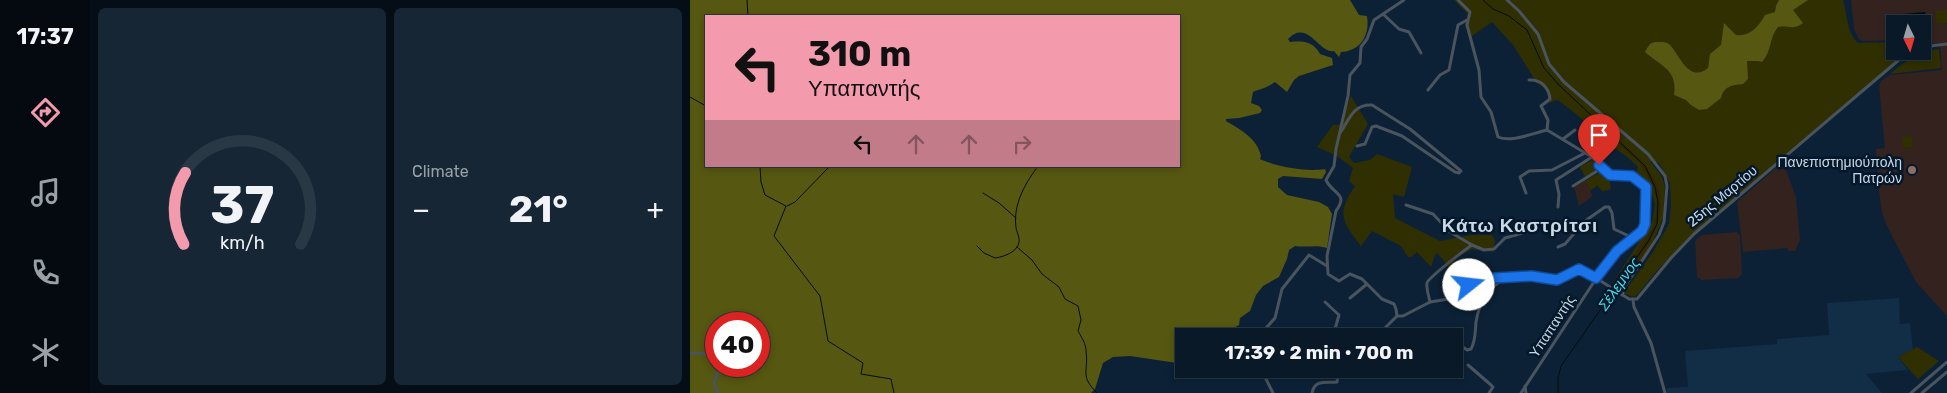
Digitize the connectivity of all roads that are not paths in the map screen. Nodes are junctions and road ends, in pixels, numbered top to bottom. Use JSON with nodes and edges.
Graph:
{"nodes":[{"id":1,"x":1404,"y":0,"type":"edge"},
{"id":2,"x":1458,"y":0,"type":"edge"},
{"id":3,"x":1508,"y":0,"type":"edge"},
{"id":4,"x":1383,"y":14,"type":"junction"},
{"id":5,"x":1468,"y":20,"type":"junction"},
{"id":6,"x":1945,"y":44,"type":"edge"},
{"id":7,"x":1931,"y":46,"type":"edge"},
{"id":8,"x":1421,"y":53,"type":"dead end"},
{"id":9,"x":1899,"y":60,"type":"edge"},
{"id":10,"x":1529,"y":80,"type":"dead end"},
{"id":11,"x":1428,"y":90,"type":"dead end"},
{"id":12,"x":1546,"y":130,"type":"junction"},
{"id":13,"x":1575,"y":130,"type":"dead end"},
{"id":14,"x":1339,"y":134,"type":"junction"},
{"id":15,"x":1563,"y":139,"type":"junction"},
{"id":16,"x":1358,"y":146,"type":"dead end"},
{"id":17,"x":1585,"y":153,"type":"junction"},
{"id":18,"x":1592,"y":157,"type":"junction"},
{"id":19,"x":1602,"y":168,"type":"junction"},
{"id":20,"x":1573,"y":186,"type":"dead end"},
{"id":21,"x":1526,"y":192,"type":"dead end"},
{"id":22,"x":1406,"y":205,"type":"dead end"},
{"id":23,"x":1558,"y":207,"type":"dead end"},
{"id":24,"x":1538,"y":229,"type":"dead end"},
{"id":25,"x":1634,"y":238,"type":"junction"},
{"id":26,"x":1472,"y":245,"type":"junction"},
{"id":27,"x":1558,"y":248,"type":"dead end"},
{"id":28,"x":1327,"y":266,"type":"junction"},
{"id":29,"x":1506,"y":278,"type":"junction"},
{"id":30,"x":1596,"y":278,"type":"junction"},
{"id":31,"x":1368,"y":284,"type":"junction"},
{"id":32,"x":1620,"y":293,"type":"junction"},
{"id":33,"x":1350,"y":298,"type":"dead end"},
{"id":34,"x":1633,"y":300,"type":"junction"},
{"id":35,"x":1325,"y":302,"type":"dead end"},
{"id":36,"x":1430,"y":302,"type":"junction"},
{"id":37,"x":1397,"y":316,"type":"junction"},
{"id":38,"x":1266,"y":328,"type":"edge"},
{"id":39,"x":1335,"y":328,"type":"edge"},
{"id":40,"x":1383,"y":328,"type":"edge"},
{"id":41,"x":1463,"y":347,"type":"edge"},
{"id":42,"x":690,"y":354,"type":"edge"},
{"id":43,"x":705,"y":354,"type":"edge"},
{"id":44,"x":1947,"y":362,"type":"edge"},
{"id":45,"x":1468,"y":365,"type":"dead end"},
{"id":46,"x":1947,"y":372,"type":"edge"},
{"id":47,"x":716,"y":377,"type":"edge"},
{"id":48,"x":1266,"y":378,"type":"edge"},
{"id":49,"x":1338,"y":378,"type":"edge"},
{"id":50,"x":1525,"y":385,"type":"junction"},
{"id":51,"x":718,"y":393,"type":"edge"},
{"id":52,"x":1273,"y":393,"type":"edge"},
{"id":53,"x":1312,"y":393,"type":"edge"},
{"id":54,"x":1489,"y":393,"type":"edge"},
{"id":55,"x":1520,"y":393,"type":"edge"},
{"id":56,"x":1526,"y":393,"type":"edge"},
{"id":57,"x":1665,"y":393,"type":"edge"},
{"id":58,"x":1911,"y":393,"type":"edge"},
{"id":59,"x":1922,"y":393,"type":"edge"}],
"edges":[{"from":1,"to":4,"type":"street"},
{"from":2,"to":5,"type":"street"},
{"from":3,"to":32,"type":"street"},
{"from":4,"to":8,"type":"street"},
{"from":4,"to":14,"type":"street"},
{"from":5,"to":11,"type":"street"},
{"from":5,"to":12,"type":"street"},
{"from":6,"to":7,"type":"street"},
{"from":9,"to":34,"type":"street","name":"25ης Μαρτίου"},
{"from":10,"to":12,"type":"street"},
{"from":12,"to":15,"type":"street","name":"Υπαπαντής"},
{"from":13,"to":15,"type":"street"},
{"from":14,"to":16,"type":"street"},
{"from":14,"to":28,"type":"street"},
{"from":15,"to":17,"type":"street","name":"Υπαπαντής"},
{"from":17,"to":18,"type":"street","name":"Υπαπαντής"},
{"from":17,"to":21,"type":"street"},
{"from":18,"to":19,"type":"street","name":"Υπαπαντής"},
{"from":18,"to":23,"type":"street"},
{"from":19,"to":20,"type":"street"},
{"from":19,"to":25,"type":"street","name":"Υπαπαντής"},
{"from":22,"to":26,"type":"street"},
{"from":24,"to":26,"type":"street"},
{"from":25,"to":27,"type":"street"},
{"from":25,"to":30,"type":"street","name":"Υπαπαντής"},
{"from":26,"to":36,"type":"street"},
{"from":28,"to":31,"type":"street"},
{"from":28,"to":38,"type":"street"},
{"from":29,"to":30,"type":"street"},
{"from":29,"to":36,"type":"street"},
{"from":29,"to":41,"type":"street"},
{"from":30,"to":32,"type":"street"},
{"from":30,"to":50,"type":"street","name":"Υπαπαντής"},
{"from":31,"to":33,"type":"street"},
{"from":31,"to":37,"type":"street"},
{"from":32,"to":34,"type":"street"},
{"from":34,"to":57,"type":"street"},
{"from":35,"to":39,"type":"street"},
{"from":36,"to":37,"type":"street"},
{"from":37,"to":40,"type":"street"},
{"from":42,"to":43,"type":"street"},
{"from":44,"to":58,"type":"street"},
{"from":45,"to":54,"type":"street"},
{"from":46,"to":59,"type":"street"},
{"from":47,"to":51,"type":"street"},
{"from":48,"to":52,"type":"street"},
{"from":49,"to":53,"type":"street"},
{"from":50,"to":55,"type":"street","name":"Υπαπαντής"},
{"from":50,"to":56,"type":"street"}]}
